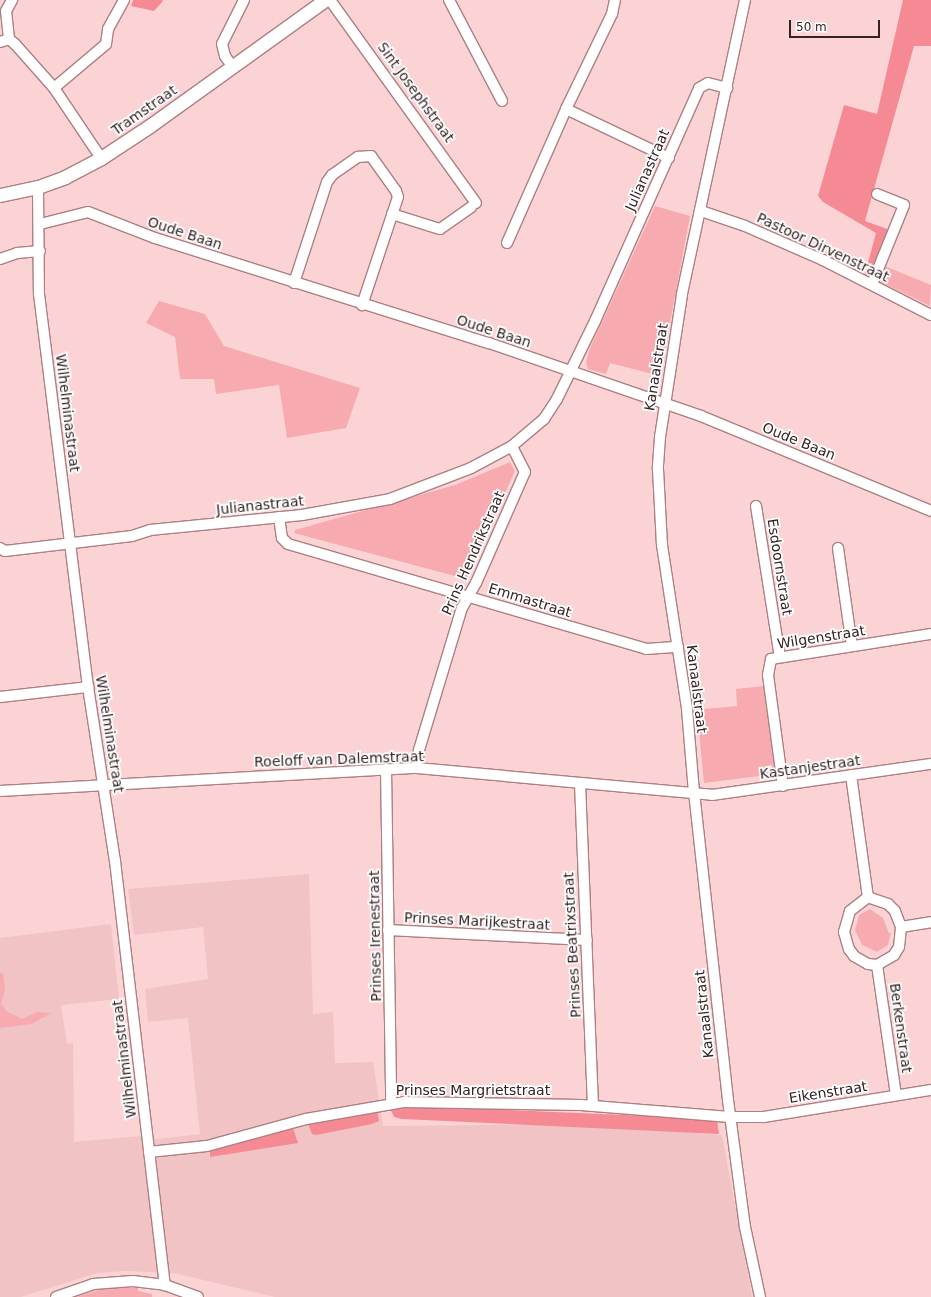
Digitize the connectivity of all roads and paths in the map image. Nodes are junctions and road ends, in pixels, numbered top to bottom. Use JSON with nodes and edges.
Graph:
{"nodes":[{"id":1,"x":12,"y":0,"type":"edge"},
{"id":2,"x":124,"y":0,"type":"edge"},
{"id":3,"x":244,"y":0,"type":"edge"},
{"id":4,"x":325,"y":0,"type":"edge"},
{"id":5,"x":330,"y":0,"type":"edge"},
{"id":6,"x":449,"y":0,"type":"edge"},
{"id":7,"x":615,"y":0,"type":"edge"},
{"id":8,"x":745,"y":0,"type":"edge"},
{"id":9,"x":4,"y":40,"type":"edge"},
{"id":10,"x":232,"y":66,"type":"junction"},
{"id":11,"x":54,"y":88,"type":"junction"},
{"id":12,"x":727,"y":88,"type":"junction"},
{"id":13,"x":502,"y":101,"type":"dead end"},
{"id":14,"x":566,"y":109,"type":"junction"},
{"id":15,"x":101,"y":158,"type":"junction"},
{"id":16,"x":669,"y":158,"type":"junction"},
{"id":17,"x":38,"y":187,"type":"junction"},
{"id":18,"x":877,"y":194,"type":"dead end"},
{"id":19,"x":0,"y":195,"type":"edge"},
{"id":20,"x":701,"y":211,"type":"junction"},
{"id":21,"x":392,"y":214,"type":"junction"},
{"id":22,"x":40,"y":224,"type":"junction"},
{"id":23,"x":507,"y":243,"type":"dead end"},
{"id":24,"x":40,"y":251,"type":"junction"},
{"id":25,"x":0,"y":259,"type":"edge"},
{"id":26,"x":294,"y":283,"type":"junction"},
{"id":27,"x":872,"y":284,"type":"junction"},
{"id":28,"x":362,"y":305,"type":"junction"},
{"id":29,"x":931,"y":314,"type":"edge"},
{"id":30,"x":572,"y":372,"type":"junction"},
{"id":31,"x":664,"y":404,"type":"junction"},
{"id":32,"x":512,"y":446,"type":"junction"},
{"id":33,"x":756,"y":506,"type":"dead end"},
{"id":34,"x":931,"y":511,"type":"edge"},
{"id":35,"x":278,"y":517,"type":"junction"},
{"id":36,"x":70,"y":544,"type":"junction"},
{"id":37,"x":0,"y":548,"type":"edge"},
{"id":38,"x":838,"y":548,"type":"dead end"},
{"id":39,"x":468,"y":596,"type":"junction"},
{"id":40,"x":931,"y":634,"type":"edge"},
{"id":41,"x":852,"y":646,"type":"junction"},
{"id":42,"x":678,"y":647,"type":"junction"},
{"id":43,"x":780,"y":657,"type":"junction"},
{"id":44,"x":88,"y":686,"type":"junction"},
{"id":45,"x":0,"y":697,"type":"edge"},
{"id":46,"x":931,"y":764,"type":"edge"},
{"id":47,"x":417,"y":768,"type":"junction"},
{"id":48,"x":386,"y":769,"type":"junction"},
{"id":49,"x":850,"y":775,"type":"junction"},
{"id":50,"x":580,"y":783,"type":"junction"},
{"id":51,"x":104,"y":784,"type":"junction"},
{"id":52,"x":783,"y":786,"type":"junction"},
{"id":53,"x":0,"y":791,"type":"edge"},
{"id":54,"x":694,"y":792,"type":"junction"},
{"id":55,"x":868,"y":897,"type":"junction"},
{"id":56,"x":931,"y":922,"type":"edge"},
{"id":57,"x":901,"y":927,"type":"junction"},
{"id":58,"x":388,"y":930,"type":"junction"},
{"id":59,"x":587,"y":940,"type":"junction"},
{"id":60,"x":877,"y":965,"type":"junction"},
{"id":61,"x":931,"y":1090,"type":"edge"},
{"id":62,"x":896,"y":1096,"type":"junction"},
{"id":63,"x":391,"y":1103,"type":"junction"},
{"id":64,"x":593,"y":1106,"type":"junction"},
{"id":65,"x":730,"y":1117,"type":"junction"},
{"id":66,"x":148,"y":1152,"type":"junction"},
{"id":67,"x":165,"y":1285,"type":"junction"},
{"id":68,"x":56,"y":1297,"type":"edge"},
{"id":69,"x":198,"y":1297,"type":"edge"},
{"id":70,"x":760,"y":1297,"type":"edge"}],
"edges":[{"from":1,"to":9,"type":"street"},
{"from":2,"to":11,"type":"street"},
{"from":3,"to":10,"type":"street"},
{"from":4,"to":10,"type":"street"},
{"from":5,"to":21,"type":"street","name":"Sint Josephstraat"},
{"from":6,"to":13,"type":"street"},
{"from":7,"to":14,"type":"street"},
{"from":8,"to":12,"type":"street"},
{"from":9,"to":11,"type":"street"},
{"from":10,"to":15,"type":"street","name":"Tramstraat"},
{"from":11,"to":15,"type":"street"},
{"from":12,"to":16,"type":"street","name":"Julianastraat"},
{"from":12,"to":20,"type":"street","name":"Kanaalstraat"},
{"from":14,"to":16,"type":"street"},
{"from":14,"to":23,"type":"street"},
{"from":15,"to":17,"type":"street","name":"Tramstraat"},
{"from":16,"to":30,"type":"street","name":"Julianastraat"},
{"from":17,"to":19,"type":"street","name":"Tramstraat"},
{"from":17,"to":22,"type":"street","name":"Wilhelminastraat"},
{"from":18,"to":27,"type":"street"},
{"from":20,"to":27,"type":"street","name":"Pastoor Dirvenstraat"},
{"from":20,"to":31,"type":"street","name":"Kanaalstraat"},
{"from":21,"to":26,"type":"street"},
{"from":21,"to":28,"type":"street"},
{"from":22,"to":24,"type":"street","name":"Wilhelminastraat"},
{"from":22,"to":26,"type":"street","name":"Oude Baan"},
{"from":24,"to":25,"type":"street"},
{"from":24,"to":36,"type":"street","name":"Wilhelminastraat"},
{"from":26,"to":28,"type":"street","name":"Oude Baan"},
{"from":27,"to":29,"type":"street","name":"Pastoor Dirvenstraat"},
{"from":28,"to":30,"type":"street","name":"Oude Baan"},
{"from":30,"to":31,"type":"street","name":"Oude Baan"},
{"from":30,"to":32,"type":"street"},
{"from":31,"to":34,"type":"street","name":"Oude Baan"},
{"from":31,"to":42,"type":"street","name":"Kanaalstraat"},
{"from":32,"to":35,"type":"street","name":"Julianastraat"},
{"from":32,"to":39,"type":"street","name":"Prins Hendrikstraat"},
{"from":33,"to":43,"type":"street","name":"Esdoornstraat"},
{"from":35,"to":36,"type":"street","name":"Julianastraat"},
{"from":35,"to":39,"type":"street","name":"Emmastraat"},
{"from":36,"to":37,"type":"street","name":"Julianastraat"},
{"from":36,"to":44,"type":"street","name":"Wilhelminastraat"},
{"from":38,"to":41,"type":"street"},
{"from":39,"to":42,"type":"street","name":"Emmastraat"},
{"from":39,"to":47,"type":"street","name":"Prins Hendrikstraat"},
{"from":40,"to":41,"type":"street","name":"Wilgenstraat"},
{"from":41,"to":43,"type":"street","name":"Wilgenstraat"},
{"from":42,"to":54,"type":"street","name":"Kanaalstraat"},
{"from":43,"to":52,"type":"street","name":"Wilgenstraat"},
{"from":44,"to":45,"type":"street"},
{"from":44,"to":51,"type":"street","name":"Wilhelminastraat"},
{"from":46,"to":49,"type":"street","name":"Kastanjestraat"},
{"from":47,"to":48,"type":"street","name":"Roeloff van Dalemstraat"},
{"from":47,"to":50,"type":"street","name":"Roeloff van Dalemstraat"},
{"from":48,"to":51,"type":"street","name":"Roeloff van Dalemstraat"},
{"from":48,"to":58,"type":"street","name":"Prinses Irenestraat"},
{"from":49,"to":52,"type":"street","name":"Kastanjestraat"},
{"from":49,"to":55,"type":"street"},
{"from":50,"to":54,"type":"street","name":"Roeloff van Dalemstraat"},
{"from":50,"to":59,"type":"street","name":"Prinses Beatrixstraat"},
{"from":51,"to":53,"type":"street","name":"Roeloff van Dalemstraat"},
{"from":51,"to":66,"type":"street","name":"Wilhelminastraat"},
{"from":52,"to":54,"type":"street","name":"Kastanjestraat"},
{"from":54,"to":65,"type":"street","name":"Kanaalstraat"},
{"from":55,"to":57,"type":"street"},
{"from":55,"to":60,"type":"street"},
{"from":56,"to":57,"type":"street"},
{"from":57,"to":60,"type":"street"},
{"from":58,"to":59,"type":"street","name":"Prinses Marijkestraat"},
{"from":58,"to":63,"type":"street","name":"Prinses Irenestraat"},
{"from":59,"to":64,"type":"street","name":"Prinses Beatrixstraat"},
{"from":60,"to":62,"type":"street","name":"Berkenstraat"},
{"from":61,"to":62,"type":"street","name":"Eikenstraat"},
{"from":62,"to":65,"type":"street","name":"Eikenstraat"},
{"from":63,"to":64,"type":"street","name":"Prinses Margrietstraat"},
{"from":63,"to":66,"type":"street","name":"Prinses Margrietstraat"},
{"from":64,"to":65,"type":"street","name":"Prinses Margrietstraat"},
{"from":65,"to":70,"type":"street","name":"Kanaalstraat"},
{"from":66,"to":67,"type":"street","name":"Wilhelminastraat"},
{"from":67,"to":68,"type":"street"},
{"from":67,"to":69,"type":"street"}]}
